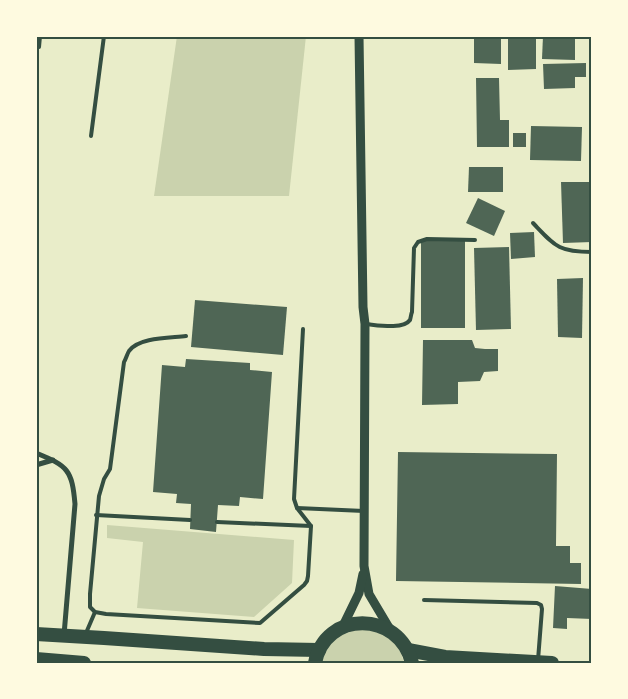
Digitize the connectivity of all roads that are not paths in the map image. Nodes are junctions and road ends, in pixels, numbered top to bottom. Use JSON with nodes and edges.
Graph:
{"nodes":[{"id":1,"x":40,"y":36,"type":"edge"},
{"id":2,"x":104,"y":36,"type":"edge"},
{"id":3,"x":359,"y":36,"type":"edge"},
{"id":4,"x":39,"y":46,"type":"dead end"},
{"id":5,"x":91,"y":136,"type":"dead end"},
{"id":6,"x":533,"y":223,"type":"dead end"},
{"id":7,"x":475,"y":240,"type":"dead end"},
{"id":8,"x":592,"y":252,"type":"edge"},
{"id":9,"x":365,"y":324,"type":"junction"},
{"id":10,"x":302,"y":329,"type":"dead end"},
{"id":11,"x":186,"y":336,"type":"dead end"},
{"id":12,"x":36,"y":453,"type":"edge"},
{"id":13,"x":54,"y":460,"type":"junction"},
{"id":14,"x":36,"y":465,"type":"edge"},
{"id":15,"x":297,"y":508,"type":"junction"},
{"id":16,"x":364,"y":511,"type":"junction"},
{"id":17,"x":96,"y":515,"type":"junction"},
{"id":18,"x":190,"y":520,"type":"dead end"},
{"id":19,"x":217,"y":522,"type":"dead end"},
{"id":20,"x":311,"y":526,"type":"junction"},
{"id":21,"x":364,"y":566,"type":"junction"},
{"id":22,"x":424,"y":600,"type":"dead end"},
{"id":23,"x":95,"y":612,"type":"junction"},
{"id":24,"x":342,"y":628,"type":"junction"},
{"id":25,"x":391,"y":631,"type":"junction"},
{"id":26,"x":36,"y":634,"type":"edge"},
{"id":27,"x":64,"y":636,"type":"junction"},
{"id":28,"x":84,"y":637,"type":"junction"},
{"id":29,"x":317,"y":656,"type":"edge"},
{"id":30,"x":410,"y":656,"type":"edge"},
{"id":31,"x":36,"y":659,"type":"edge"},
{"id":32,"x":538,"y":662,"type":"edge"},
{"id":33,"x":84,"y":663,"type":"edge"},
{"id":34,"x":552,"y":663,"type":"edge"}],
"edges":[{"from":1,"to":4,"type":"lane"},
{"from":2,"to":5,"type":"lane"},
{"from":3,"to":9,"type":"street"},
{"from":6,"to":8,"type":"lane"},
{"from":7,"to":9,"type":"lane"},
{"from":9,"to":16,"type":"street"},
{"from":10,"to":15,"type":"lane"},
{"from":11,"to":17,"type":"lane"},
{"from":12,"to":13,"type":"street"},
{"from":13,"to":14,"type":"street"},
{"from":13,"to":27,"type":"street"},
{"from":15,"to":16,"type":"lane"},
{"from":15,"to":20,"type":"lane"},
{"from":16,"to":21,"type":"street"},
{"from":17,"to":18,"type":"lane"},
{"from":17,"to":23,"type":"lane"},
{"from":19,"to":20,"type":"lane"},
{"from":20,"to":23,"type":"lane"},
{"from":21,"to":24,"type":"street"},
{"from":21,"to":25,"type":"street"},
{"from":22,"to":32,"type":"lane"},
{"from":23,"to":28,"type":"lane"},
{"from":24,"to":25,"type":"highway"},
{"from":24,"to":29,"type":"highway"},
{"from":25,"to":30,"type":"highway"},
{"from":26,"to":27,"type":"highway"},
{"from":27,"to":28,"type":"highway"},
{"from":28,"to":29,"type":"highway"},
{"from":30,"to":32,"type":"highway"},
{"from":31,"to":33,"type":"highway"},
{"from":32,"to":34,"type":"highway"}]}
